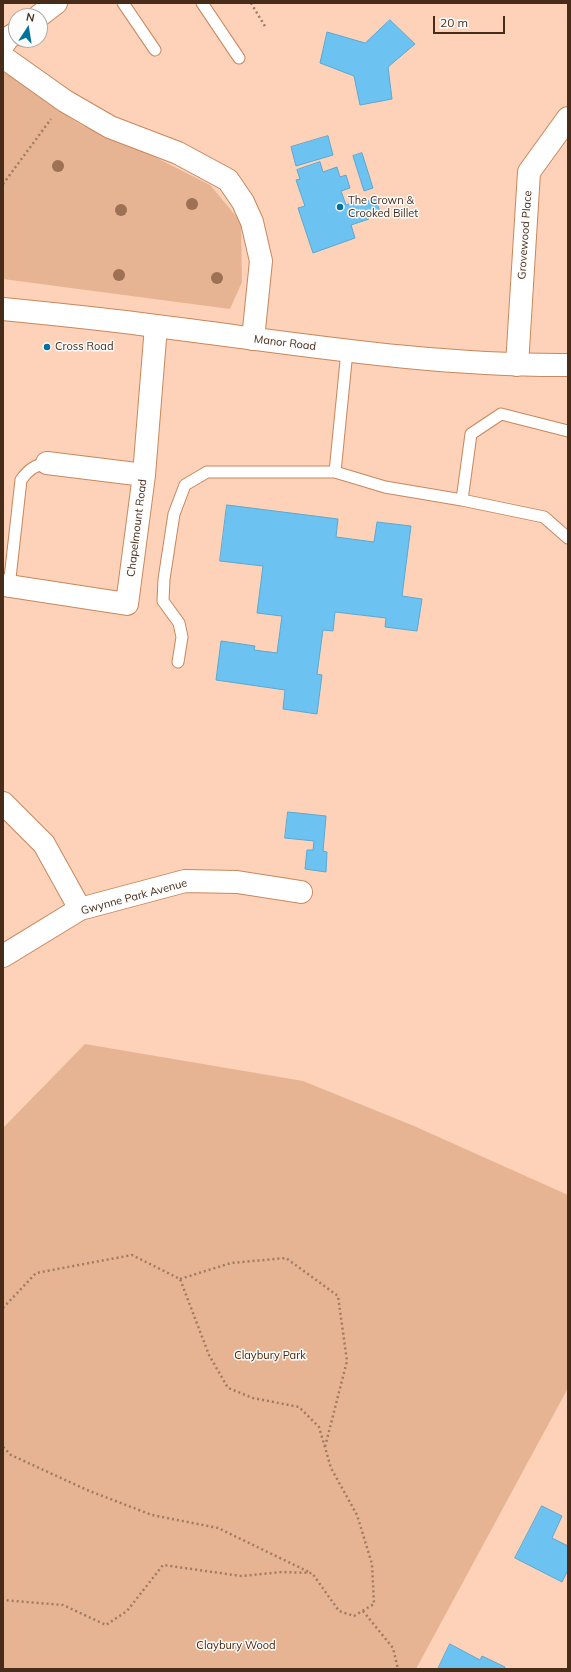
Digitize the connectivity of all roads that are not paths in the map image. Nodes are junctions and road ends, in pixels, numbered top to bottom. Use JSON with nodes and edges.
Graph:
{"nodes":[{"id":1,"x":56,"y":3,"type":"edge"},
{"id":2,"x":123,"y":3,"type":"edge"},
{"id":3,"x":202,"y":3,"type":"edge"},
{"id":4,"x":48,"y":9,"type":"edge"},
{"id":5,"x":155,"y":50,"type":"dead end"},
{"id":6,"x":3,"y":57,"type":"edge"},
{"id":7,"x":239,"y":58,"type":"dead end"},
{"id":8,"x":568,"y":118,"type":"edge"},
{"id":9,"x":3,"y":309,"type":"edge"},
{"id":10,"x":156,"y":326,"type":"junction"},
{"id":11,"x":253,"y":339,"type":"junction"},
{"id":12,"x":347,"y":351,"type":"junction"},
{"id":13,"x":516,"y":365,"type":"junction"},
{"id":14,"x":568,"y":365,"type":"edge"},
{"id":15,"x":568,"y":431,"type":"edge"},
{"id":16,"x":47,"y":464,"type":"joint"},
{"id":17,"x":335,"y":472,"type":"junction"},
{"id":18,"x":144,"y":475,"type":"junction"},
{"id":19,"x":462,"y":500,"type":"junction"},
{"id":20,"x":568,"y":538,"type":"edge"},
{"id":21,"x":5,"y":586,"type":"edge"},
{"id":22,"x":178,"y":662,"type":"dead end"},
{"id":23,"x":3,"y":803,"type":"edge"},
{"id":24,"x":301,"y":892,"type":"dead end"},
{"id":25,"x":80,"y":909,"type":"junction"},
{"id":26,"x":3,"y":956,"type":"edge"}],
"edges":[{"from":1,"to":4,"type":"street"},
{"from":2,"to":5,"type":"lane"},
{"from":3,"to":7,"type":"lane"},
{"from":6,"to":11,"type":"street"},
{"from":8,"to":13,"type":"street","name":"Grovewood Place"},
{"from":9,"to":10,"type":"street","name":"Manor Road"},
{"from":10,"to":11,"type":"street","name":"Manor Road"},
{"from":10,"to":18,"type":"street","name":"Chapelmount Road"},
{"from":11,"to":12,"type":"street","name":"Manor Road"},
{"from":12,"to":13,"type":"street","name":"Manor Road"},
{"from":12,"to":17,"type":"lane"},
{"from":13,"to":14,"type":"street","name":"Manor Road"},
{"from":15,"to":19,"type":"lane"},
{"from":16,"to":18,"type":"street"},
{"from":16,"to":21,"type":"lane"},
{"from":17,"to":19,"type":"lane"},
{"from":17,"to":22,"type":"lane"},
{"from":18,"to":21,"type":"street","name":"Chapelmount Road"},
{"from":19,"to":20,"type":"lane"},
{"from":23,"to":25,"type":"street"},
{"from":24,"to":25,"type":"street","name":"Gwynne Park Avenue"},
{"from":25,"to":26,"type":"street","name":"Gwynne Park Avenue"}]}
